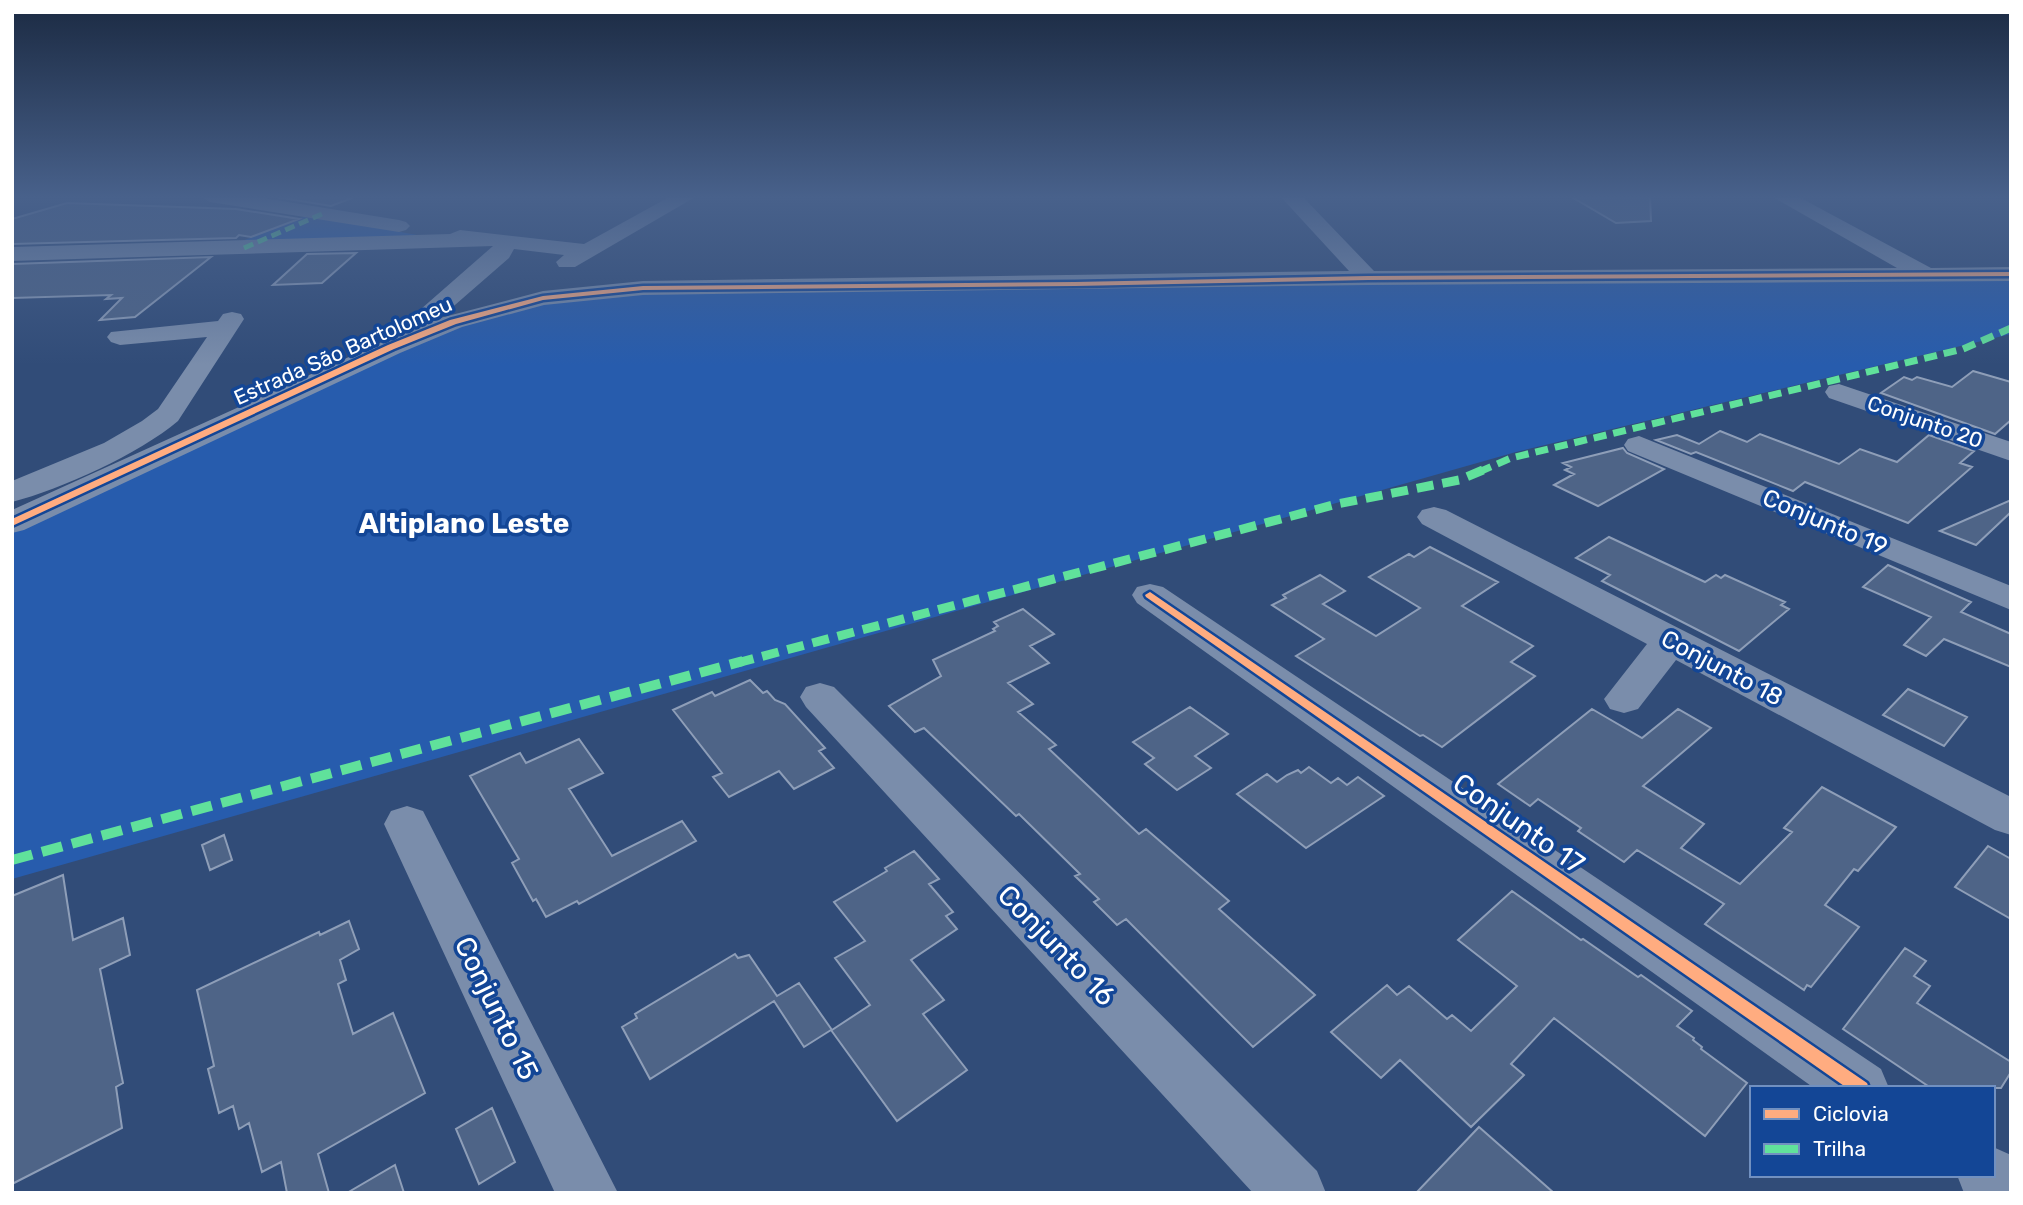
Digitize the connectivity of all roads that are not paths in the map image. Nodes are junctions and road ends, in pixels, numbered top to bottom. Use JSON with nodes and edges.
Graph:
{"nodes":[{"id":1,"x":78,"y":252,"type":"edge"},
{"id":2,"x":501,"y":252,"type":"edge"},
{"id":3,"x":539,"y":252,"type":"edge"},
{"id":4,"x":585,"y":252,"type":"edge"},
{"id":5,"x":1343,"y":252,"type":"edge"},
{"id":6,"x":1886,"y":252,"type":"edge"},
{"id":7,"x":12,"y":254,"type":"edge"},
{"id":8,"x":536,"y":273,"type":"junction"},
{"id":9,"x":2011,"y":274,"type":"edge"},
{"id":10,"x":1928,"y":275,"type":"junction"},
{"id":11,"x":1368,"y":278,"type":"junction"},
{"id":12,"x":460,"y":288,"type":"junction"},
{"id":13,"x":500,"y":298,"type":"junction"},
{"id":14,"x":449,"y":319,"type":"junction"},
{"id":15,"x":228,"y":323,"type":"joint"},
{"id":16,"x":120,"y":337,"type":"dead end"},
{"id":17,"x":1839,"y":392,"type":"dead end"},
{"id":18,"x":1639,"y":445,"type":"dead end"},
{"id":19,"x":2011,"y":453,"type":"edge"},
{"id":20,"x":12,"y":492,"type":"edge"},
{"id":21,"x":1434,"y":517,"type":"dead end"},
{"id":22,"x":12,"y":523,"type":"edge"},
{"id":23,"x":1150,"y":595,"type":"dead end"},
{"id":24,"x":2011,"y":599,"type":"edge"},
{"id":25,"x":1671,"y":641,"type":"junction"},
{"id":26,"x":820,"y":697,"type":"dead end"},
{"id":27,"x":1624,"y":699,"type":"dead end"},
{"id":28,"x":2011,"y":818,"type":"edge"},
{"id":29,"x":407,"y":824,"type":"dead end"},
{"id":30,"x":1858,"y":1086,"type":"edge"},
{"id":31,"x":1990,"y":1177,"type":"edge"},
{"id":32,"x":2011,"y":1191,"type":"edge"},
{"id":33,"x":587,"y":1193,"type":"edge"},
{"id":34,"x":1295,"y":1193,"type":"edge"}],
"edges":[{"from":1,"to":7,"type":"street"},
{"from":2,"to":12,"type":"street"},
{"from":3,"to":8,"type":"street"},
{"from":4,"to":8,"type":"street"},
{"from":5,"to":11,"type":"street"},
{"from":6,"to":10,"type":"street"},
{"from":8,"to":13,"type":"street"},
{"from":9,"to":10,"type":"street"},
{"from":10,"to":11,"type":"street"},
{"from":11,"to":13,"type":"street"},
{"from":12,"to":13,"type":"street"},
{"from":12,"to":14,"type":"street"},
{"from":13,"to":14,"type":"street"},
{"from":14,"to":22,"type":"street","name":"Estrada São Bartolomeu"},
{"from":15,"to":16,"type":"street"},
{"from":15,"to":20,"type":"street"},
{"from":17,"to":19,"type":"street","name":"Conjunto 20"},
{"from":18,"to":24,"type":"street","name":"Conjunto 19"},
{"from":21,"to":25,"type":"street","name":"Conjunto 18"},
{"from":23,"to":30,"type":"street","name":"Conjunto 17"},
{"from":25,"to":27,"type":"street"},
{"from":25,"to":28,"type":"street","name":"Conjunto 18"},
{"from":26,"to":34,"type":"street","name":"Conjunto 16"},
{"from":29,"to":33,"type":"street","name":"Conjunto 15"},
{"from":31,"to":32,"type":"street"}]}
